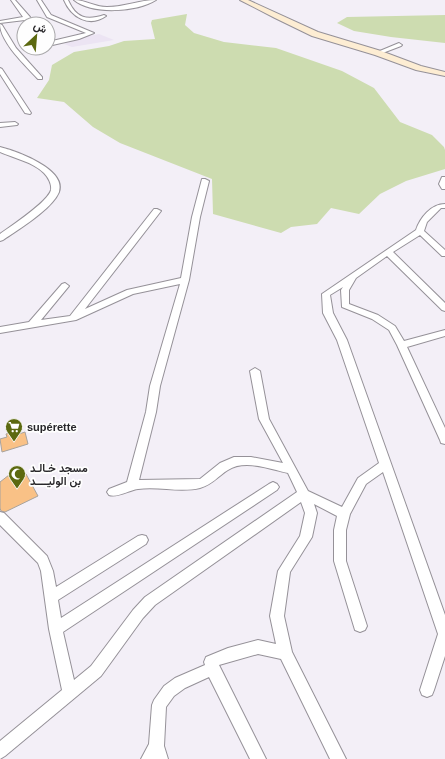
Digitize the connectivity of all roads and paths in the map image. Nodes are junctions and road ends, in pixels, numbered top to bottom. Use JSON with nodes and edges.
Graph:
{"nodes":[{"id":1,"x":13,"y":0,"type":"edge"},
{"id":2,"x":39,"y":0,"type":"edge"},
{"id":3,"x":66,"y":0,"type":"edge"},
{"id":4,"x":76,"y":0,"type":"edge"},
{"id":5,"x":154,"y":0,"type":"edge"},
{"id":6,"x":243,"y":0,"type":"edge"},
{"id":7,"x":128,"y":2,"type":"dead end"},
{"id":8,"x":136,"y":5,"type":"junction"},
{"id":9,"x":26,"y":16,"type":"edge"},
{"id":10,"x":49,"y":16,"type":"edge"},
{"id":11,"x":104,"y":16,"type":"dead end"},
{"id":12,"x":56,"y":19,"type":"edge"},
{"id":13,"x":16,"y":21,"type":"edge"},
{"id":14,"x":0,"y":24,"type":"edge"},
{"id":15,"x":56,"y":42,"type":"edge"},
{"id":16,"x":399,"y":45,"type":"dead end"},
{"id":17,"x":14,"y":49,"type":"joint"},
{"id":18,"x":378,"y":53,"type":"junction"},
{"id":19,"x":0,"y":70,"type":"edge"},
{"id":20,"x":445,"y":74,"type":"edge"},
{"id":21,"x":40,"y":78,"type":"dead end"},
{"id":22,"x":28,"y":113,"type":"dead end"},
{"id":23,"x":15,"y":124,"type":"dead end"},
{"id":24,"x":0,"y":125,"type":"edge"},
{"id":25,"x":0,"y":149,"type":"edge"},
{"id":26,"x":445,"y":179,"type":"edge"},
{"id":27,"x":205,"y":181,"type":"dead end"},
{"id":28,"x":445,"y":187,"type":"edge"},
{"id":29,"x":445,"y":206,"type":"edge"},
{"id":30,"x":157,"y":211,"type":"dead end"},
{"id":31,"x":420,"y":232,"type":"junction"},
{"id":32,"x":0,"y":238,"type":"edge"},
{"id":33,"x":388,"y":252,"type":"junction"},
{"id":34,"x":445,"y":254,"type":"edge"},
{"id":35,"x":352,"y":278,"type":"junction"},
{"id":36,"x":185,"y":280,"type":"junction"},
{"id":37,"x":65,"y":286,"type":"dead end"},
{"id":38,"x":445,"y":308,"type":"edge"},
{"id":39,"x":73,"y":318,"type":"junction"},
{"id":40,"x":32,"y":325,"type":"junction"},
{"id":41,"x":0,"y":330,"type":"edge"},
{"id":42,"x":445,"y":333,"type":"edge"},
{"id":43,"x":402,"y":345,"type":"junction"},
{"id":44,"x":255,"y":371,"type":"dead end"},
{"id":45,"x":445,"y":440,"type":"edge"},
{"id":46,"x":386,"y":464,"type":"junction"},
{"id":47,"x":292,"y":470,"type":"junction"},
{"id":48,"x":132,"y":485,"type":"junction"},
{"id":49,"x":272,"y":487,"type":"dead end"},
{"id":50,"x":113,"y":492,"type":"dead end"},
{"id":51,"x":304,"y":494,"type":"junction"},
{"id":52,"x":344,"y":514,"type":"junction"},
{"id":53,"x":0,"y":517,"type":"edge"},
{"id":54,"x":142,"y":540,"type":"dead end"},
{"id":55,"x":51,"y":597,"type":"junction"},
{"id":56,"x":360,"y":626,"type":"dead end"},
{"id":57,"x":56,"y":629,"type":"junction"},
{"id":58,"x":445,"y":634,"type":"edge"},
{"id":59,"x":285,"y":653,"type":"junction"},
{"id":60,"x":213,"y":668,"type":"junction"},
{"id":61,"x":427,"y":690,"type":"dead end"},
{"id":62,"x":70,"y":693,"type":"junction"},
{"id":63,"x":0,"y":751,"type":"edge"},
{"id":64,"x":155,"y":755,"type":"edge"},
{"id":65,"x":258,"y":759,"type":"edge"},
{"id":66,"x":338,"y":759,"type":"edge"}],
"edges":[{"from":1,"to":9,"type":"street"},
{"from":2,"to":10,"type":"street"},
{"from":3,"to":11,"type":"street"},
{"from":4,"to":8,"type":"street"},
{"from":5,"to":8,"type":"street"},
{"from":6,"to":18,"type":"main road"},
{"from":7,"to":8,"type":"street"},
{"from":12,"to":15,"type":"street"},
{"from":13,"to":14,"type":"street"},
{"from":14,"to":17,"type":"street"},
{"from":16,"to":18,"type":"street"},
{"from":17,"to":21,"type":"street"},
{"from":18,"to":20,"type":"main road"},
{"from":19,"to":22,"type":"street"},
{"from":23,"to":24,"type":"street"},
{"from":25,"to":32,"type":"street"},
{"from":26,"to":28,"type":"street"},
{"from":27,"to":36,"type":"street"},
{"from":29,"to":31,"type":"street"},
{"from":30,"to":39,"type":"street"},
{"from":31,"to":33,"type":"street"},
{"from":31,"to":34,"type":"street"},
{"from":33,"to":35,"type":"street"},
{"from":33,"to":38,"type":"street"},
{"from":35,"to":43,"type":"street"},
{"from":35,"to":46,"type":"street"},
{"from":36,"to":39,"type":"street"},
{"from":36,"to":48,"type":"street"},
{"from":37,"to":40,"type":"street"},
{"from":39,"to":40,"type":"street"},
{"from":40,"to":41,"type":"street"},
{"from":42,"to":43,"type":"street"},
{"from":43,"to":45,"type":"street"},
{"from":44,"to":47,"type":"street"},
{"from":46,"to":52,"type":"street"},
{"from":46,"to":58,"type":"street"},
{"from":47,"to":48,"type":"street"},
{"from":47,"to":51,"type":"street"},
{"from":48,"to":50,"type":"street"},
{"from":49,"to":57,"type":"street"},
{"from":51,"to":52,"type":"street"},
{"from":51,"to":59,"type":"street"},
{"from":51,"to":62,"type":"street"},
{"from":52,"to":56,"type":"street"},
{"from":53,"to":55,"type":"street"},
{"from":54,"to":55,"type":"street"},
{"from":55,"to":57,"type":"street"},
{"from":57,"to":62,"type":"street"},
{"from":58,"to":61,"type":"street"},
{"from":59,"to":60,"type":"street"},
{"from":59,"to":66,"type":"street"},
{"from":60,"to":64,"type":"street"},
{"from":60,"to":65,"type":"street"},
{"from":62,"to":63,"type":"street"}]}
